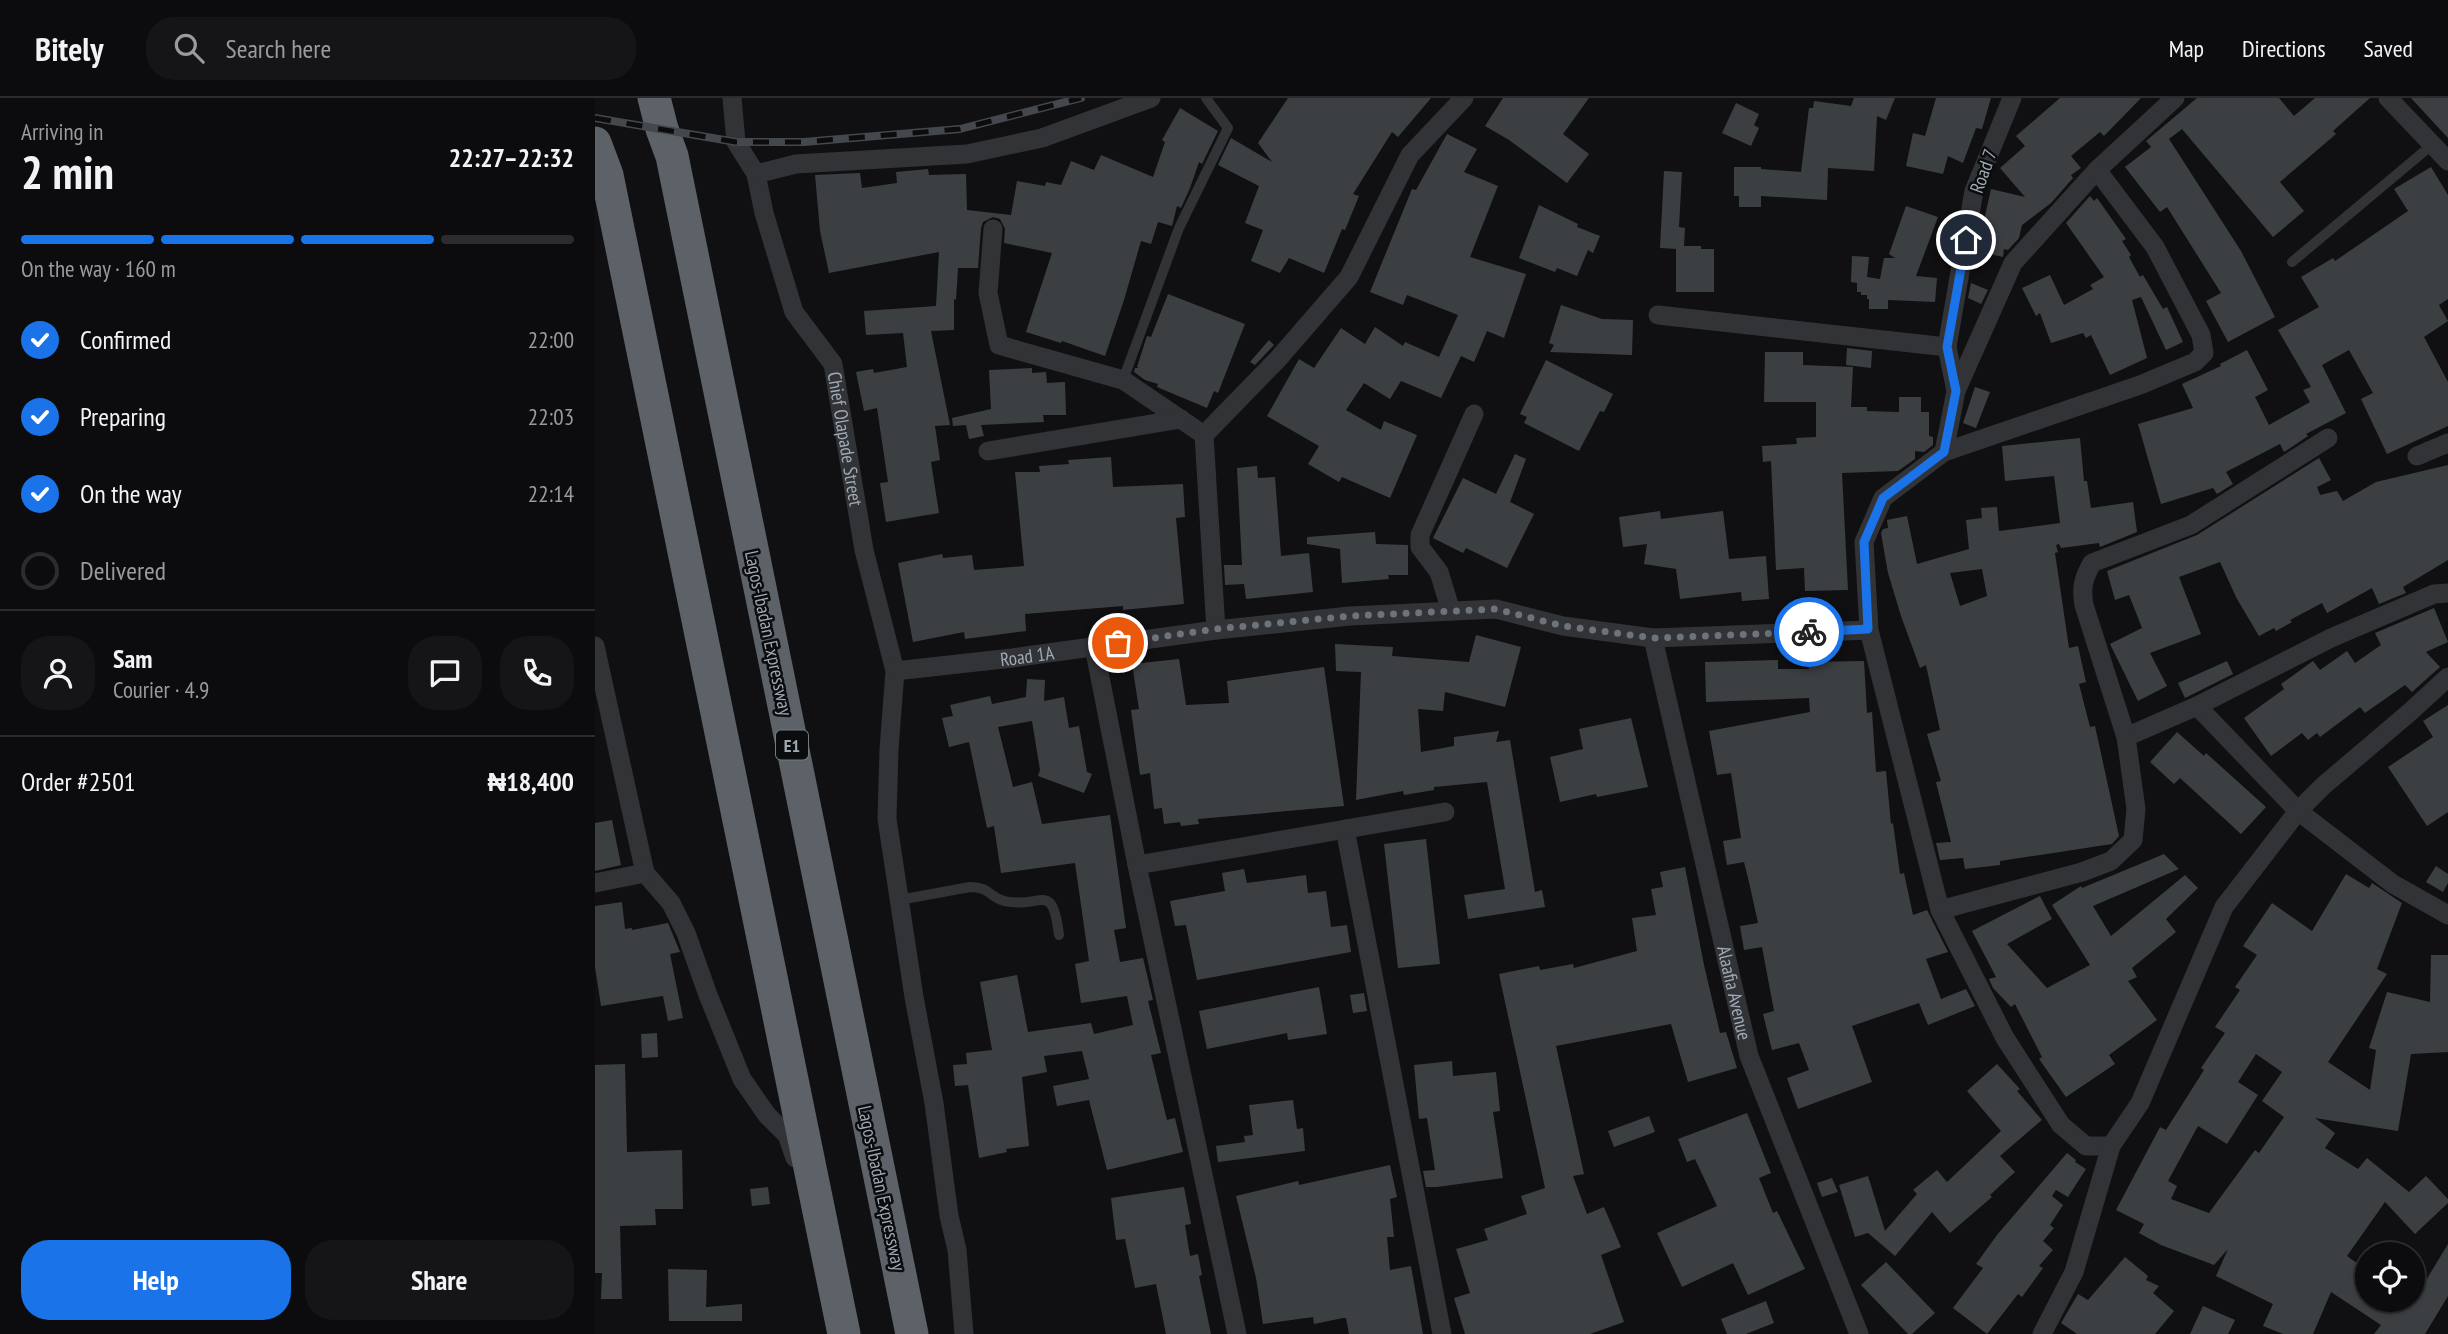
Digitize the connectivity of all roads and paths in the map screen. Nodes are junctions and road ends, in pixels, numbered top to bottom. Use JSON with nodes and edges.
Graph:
{"nodes":[{"id":1,"x":654,"y":98,"type":"edge"},
{"id":2,"x":732,"y":98,"type":"edge"},
{"id":3,"x":1151,"y":98,"type":"edge"},
{"id":4,"x":1206,"y":98,"type":"edge"},
{"id":5,"x":1464,"y":98,"type":"edge"},
{"id":6,"x":2012,"y":98,"type":"edge"},
{"id":7,"x":2175,"y":98,"type":"edge"},
{"id":8,"x":2388,"y":98,"type":"edge"},
{"id":9,"x":595,"y":143,"type":"edge"},
{"id":10,"x":2433,"y":144,"type":"junction"},
{"id":11,"x":2448,"y":161,"type":"edge"},
{"id":12,"x":2097,"y":170,"type":"junction"},
{"id":13,"x":756,"y":174,"type":"junction"},
{"id":14,"x":993,"y":229,"type":"dead end"},
{"id":15,"x":2292,"y":262,"type":"dead end"},
{"id":16,"x":1658,"y":315,"type":"dead end"},
{"id":17,"x":1947,"y":347,"type":"junction"},
{"id":18,"x":1123,"y":380,"type":"junction"},
{"id":19,"x":1956,"y":391,"type":"junction"},
{"id":20,"x":1474,"y":414,"type":"dead end"},
{"id":21,"x":1181,"y":419,"type":"junction"},
{"id":22,"x":1204,"y":435,"type":"junction"},
{"id":23,"x":2328,"y":438,"type":"dead end"},
{"id":24,"x":2448,"y":443,"type":"edge"},
{"id":25,"x":988,"y":451,"type":"dead end"},
{"id":26,"x":1944,"y":452,"type":"junction"},
{"id":27,"x":2417,"y":456,"type":"dead end"},
{"id":28,"x":2448,"y":593,"type":"edge"},
{"id":29,"x":1451,"y":611,"type":"junction"},
{"id":30,"x":1216,"y":629,"type":"junction"},
{"id":31,"x":1868,"y":629,"type":"junction"},
{"id":32,"x":1653,"y":638,"type":"junction"},
{"id":33,"x":595,"y":646,"type":"edge"},
{"id":34,"x":1094,"y":647,"type":"junction"},
{"id":35,"x":895,"y":671,"type":"junction"},
{"id":36,"x":2448,"y":677,"type":"edge"},
{"id":37,"x":2197,"y":706,"type":"junction"},
{"id":38,"x":2126,"y":737,"type":"junction"},
{"id":39,"x":1445,"y":811,"type":"dead end"},
{"id":40,"x":2298,"y":811,"type":"junction"},
{"id":41,"x":1345,"y":829,"type":"junction"},
{"id":42,"x":1137,"y":865,"type":"junction"},
{"id":43,"x":646,"y":873,"type":"junction"},
{"id":44,"x":595,"y":883,"type":"edge"},
{"id":45,"x":899,"y":900,"type":"junction"},
{"id":46,"x":1940,"y":910,"type":"junction"},
{"id":47,"x":2448,"y":915,"type":"edge"},
{"id":48,"x":1059,"y":935,"type":"dead end"},
{"id":49,"x":2111,"y":1146,"type":"junction"},
{"id":50,"x":829,"y":1334,"type":"edge"},
{"id":51,"x":844,"y":1334,"type":"edge"},
{"id":52,"x":912,"y":1334,"type":"edge"},
{"id":53,"x":964,"y":1334,"type":"edge"},
{"id":54,"x":1237,"y":1334,"type":"edge"},
{"id":55,"x":1442,"y":1334,"type":"edge"},
{"id":56,"x":1859,"y":1334,"type":"edge"},
{"id":57,"x":2042,"y":1334,"type":"edge"}],
"edges":[{"from":1,"to":52,"type":"highway","name":"Lagos-Ibadan Expressway","number":"E1"},
{"from":2,"to":13,"type":"street","name":"Chief Olapade Street"},
{"from":3,"to":13,"type":"street"},
{"from":4,"to":18,"type":"lane"},
{"from":5,"to":22,"type":"street"},
{"from":6,"to":17,"type":"street","name":"Road 7"},
{"from":7,"to":12,"type":"street"},
{"from":8,"to":10,"type":"street"},
{"from":9,"to":51,"type":"highway"},
{"from":10,"to":11,"type":"street"},
{"from":10,"to":15,"type":"lane"},
{"from":12,"to":19,"type":"street"},
{"from":12,"to":26,"type":"street"},
{"from":13,"to":35,"type":"street","name":"Chief Olapade Street"},
{"from":14,"to":18,"type":"street"},
{"from":16,"to":17,"type":"street"},
{"from":17,"to":19,"type":"street","name":"Road 7"},
{"from":18,"to":21,"type":"street"},
{"from":19,"to":26,"type":"street","name":"Road 7"},
{"from":20,"to":29,"type":"street"},
{"from":21,"to":22,"type":"street"},
{"from":21,"to":25,"type":"street"},
{"from":22,"to":30,"type":"street"},
{"from":23,"to":38,"type":"street"},
{"from":24,"to":27,"type":"street"},
{"from":26,"to":31,"type":"street"},
{"from":28,"to":37,"type":"street"},
{"from":29,"to":30,"type":"street","name":"Road 1A"},
{"from":29,"to":32,"type":"street","name":"Road 1A"},
{"from":30,"to":34,"type":"street","name":"Road 1A"},
{"from":31,"to":32,"type":"street","name":"Road 1A"},
{"from":31,"to":46,"type":"street"},
{"from":32,"to":56,"type":"street","name":"Alaafia Avenue"},
{"from":33,"to":43,"type":"street"},
{"from":34,"to":35,"type":"street","name":"Road 1A"},
{"from":34,"to":42,"type":"street"},
{"from":35,"to":45,"type":"street","name":"Chief Olapade Street"},
{"from":36,"to":40,"type":"street"},
{"from":37,"to":38,"type":"street"},
{"from":37,"to":40,"type":"street"},
{"from":38,"to":46,"type":"street"},
{"from":39,"to":41,"type":"street"},
{"from":40,"to":47,"type":"street"},
{"from":40,"to":49,"type":"street"},
{"from":41,"to":42,"type":"street"},
{"from":41,"to":55,"type":"street"},
{"from":42,"to":54,"type":"street"},
{"from":43,"to":44,"type":"street"},
{"from":43,"to":50,"type":"street"},
{"from":45,"to":48,"type":"lane"},
{"from":45,"to":53,"type":"street","name":"Chief Olapade Street"},
{"from":46,"to":49,"type":"street"},
{"from":49,"to":57,"type":"street"}]}
